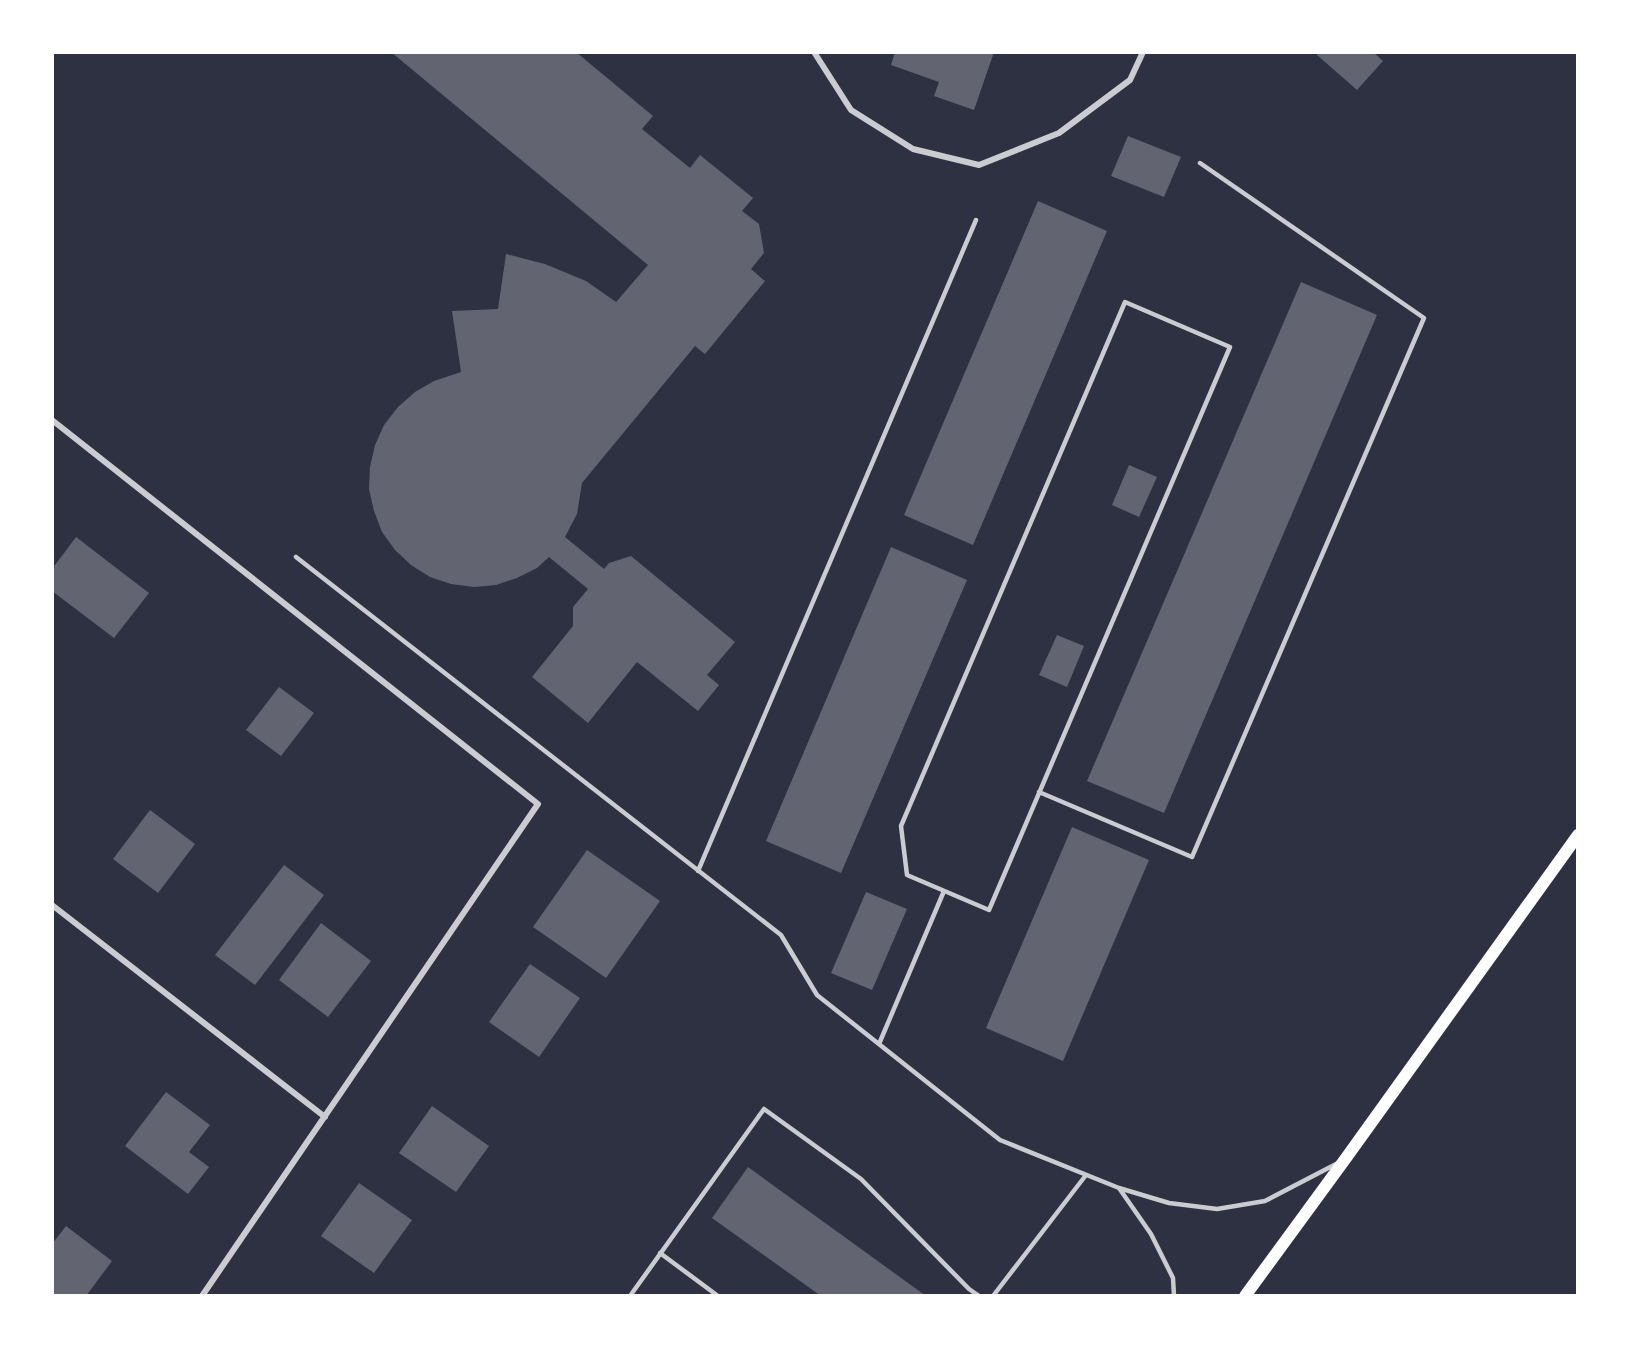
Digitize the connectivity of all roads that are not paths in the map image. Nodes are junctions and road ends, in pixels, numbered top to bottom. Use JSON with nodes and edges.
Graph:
{"nodes":[{"id":1,"x":814,"y":52,"type":"edge"},
{"id":2,"x":1143,"y":52,"type":"edge"},
{"id":3,"x":1200,"y":163,"type":"dead end"},
{"id":4,"x":976,"y":220,"type":"dead end"},
{"id":5,"x":52,"y":420,"type":"edge"},
{"id":6,"x":296,"y":557,"type":"dead end"},
{"id":7,"x":1039,"y":792,"type":"junction"},
{"id":8,"x":1578,"y":835,"type":"edge"},
{"id":9,"x":698,"y":871,"type":"junction"},
{"id":10,"x":944,"y":891,"type":"junction"},
{"id":11,"x":52,"y":905,"type":"edge"},
{"id":12,"x":879,"y":1044,"type":"junction"},
{"id":13,"x":325,"y":1118,"type":"junction"},
{"id":14,"x":1346,"y":1158,"type":"junction"},
{"id":15,"x":1086,"y":1175,"type":"junction"},
{"id":16,"x":1119,"y":1188,"type":"junction"},
{"id":17,"x":660,"y":1253,"type":"junction"},
{"id":18,"x":201,"y":1296,"type":"edge"},
{"id":19,"x":630,"y":1296,"type":"edge"},
{"id":20,"x":718,"y":1296,"type":"edge"},
{"id":21,"x":979,"y":1296,"type":"edge"},
{"id":22,"x":993,"y":1296,"type":"edge"},
{"id":23,"x":1174,"y":1296,"type":"edge"},
{"id":24,"x":1245,"y":1296,"type":"edge"}],
"edges":[{"from":1,"to":2,"type":"street"},
{"from":3,"to":7,"type":"lane"},
{"from":4,"to":9,"type":"lane"},
{"from":5,"to":13,"type":"street"},
{"from":6,"to":9,"type":"lane"},
{"from":7,"to":10,"type":"lane"},
{"from":7,"to":10,"type":"lane"},
{"from":8,"to":14,"type":"main road"},
{"from":9,"to":12,"type":"lane"},
{"from":10,"to":12,"type":"lane"},
{"from":11,"to":13,"type":"street"},
{"from":12,"to":15,"type":"lane"},
{"from":13,"to":18,"type":"street"},
{"from":14,"to":16,"type":"lane"},
{"from":14,"to":24,"type":"main road"},
{"from":15,"to":16,"type":"lane"},
{"from":15,"to":22,"type":"lane"},
{"from":16,"to":23,"type":"lane"},
{"from":17,"to":19,"type":"lane"},
{"from":17,"to":20,"type":"lane"},
{"from":17,"to":21,"type":"lane"}]}
